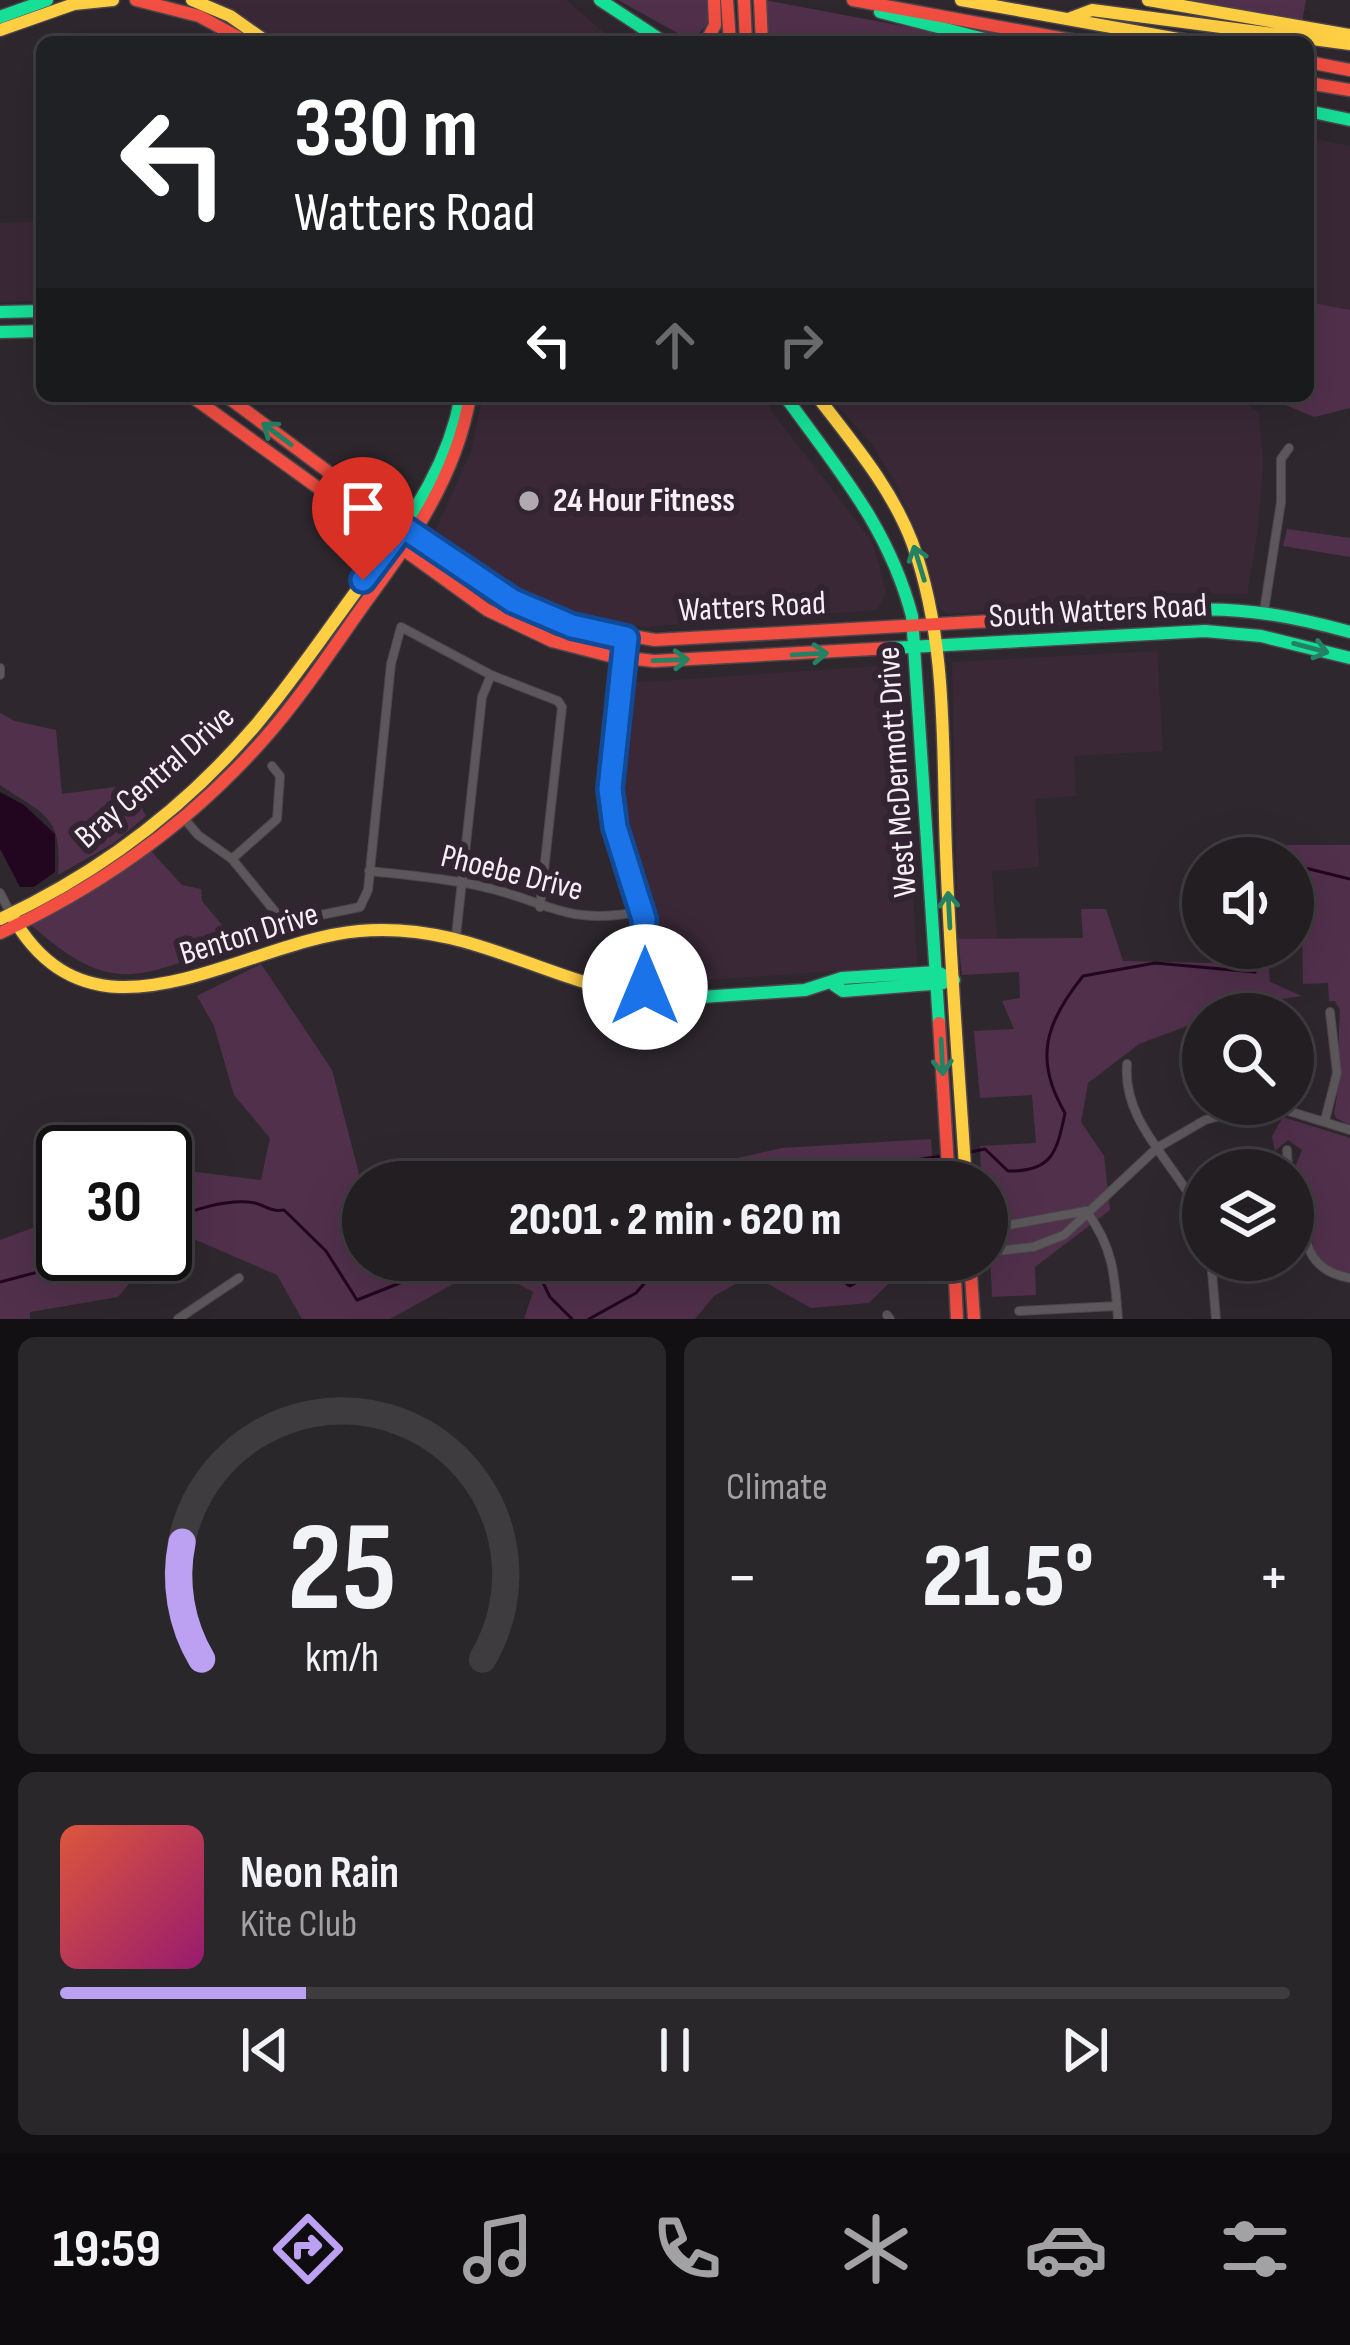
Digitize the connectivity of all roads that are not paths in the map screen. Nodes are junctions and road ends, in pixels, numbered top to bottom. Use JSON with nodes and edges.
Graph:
{"nodes":[{"id":1,"x":47,"y":0,"type":"edge"},
{"id":2,"x":113,"y":0,"type":"edge"},
{"id":3,"x":136,"y":0,"type":"edge"},
{"id":4,"x":600,"y":0,"type":"edge"},
{"id":5,"x":713,"y":0,"type":"edge"},
{"id":6,"x":727,"y":0,"type":"edge"},
{"id":7,"x":744,"y":0,"type":"edge"},
{"id":8,"x":760,"y":0,"type":"edge"},
{"id":9,"x":850,"y":0,"type":"edge"},
{"id":10,"x":961,"y":0,"type":"edge"},
{"id":11,"x":1148,"y":0,"type":"edge"},
{"id":12,"x":199,"y":5,"type":"edge"},
{"id":13,"x":0,"y":17,"type":"edge"},
{"id":14,"x":1068,"y":19,"type":"junction"},
{"id":15,"x":0,"y":30,"type":"edge"},
{"id":16,"x":239,"y":36,"type":"edge"},
{"id":17,"x":258,"y":36,"type":"edge"},
{"id":18,"x":655,"y":36,"type":"edge"},
{"id":19,"x":709,"y":36,"type":"edge"},
{"id":20,"x":730,"y":36,"type":"edge"},
{"id":21,"x":746,"y":36,"type":"edge"},
{"id":22,"x":762,"y":36,"type":"edge"},
{"id":23,"x":970,"y":36,"type":"edge"},
{"id":24,"x":1049,"y":36,"type":"edge"},
{"id":25,"x":1162,"y":36,"type":"edge"},
{"id":26,"x":1350,"y":40,"type":"edge"},
{"id":27,"x":1314,"y":63,"type":"edge"},
{"id":28,"x":1350,"y":70,"type":"edge"},
{"id":29,"x":1314,"y":84,"type":"edge"},
{"id":30,"x":1350,"y":90,"type":"edge"},
{"id":31,"x":1314,"y":112,"type":"edge"},
{"id":32,"x":1350,"y":120,"type":"edge"},
{"id":33,"x":36,"y":310,"type":"edge"},
{"id":34,"x":0,"y":312,"type":"edge"},
{"id":35,"x":36,"y":331,"type":"edge"},
{"id":36,"x":0,"y":332,"type":"edge"},
{"id":37,"x":199,"y":402,"type":"edge"},
{"id":38,"x":234,"y":402,"type":"edge"},
{"id":39,"x":459,"y":402,"type":"edge"},
{"id":40,"x":469,"y":402,"type":"edge"},
{"id":41,"x":790,"y":402,"type":"edge"},
{"id":42,"x":822,"y":402,"type":"edge"},
{"id":43,"x":458,"y":414,"type":"junction"},
{"id":44,"x":857,"y":445,"type":"junction"},
{"id":45,"x":1289,"y":448,"type":"dead end"},
{"id":46,"x":457,"y":458,"type":"junction"},
{"id":47,"x":836,"y":462,"type":"junction"},
{"id":48,"x":409,"y":531,"type":"junction"},
{"id":49,"x":397,"y":549,"type":"junction"},
{"id":50,"x":1264,"y":611,"type":"junction"},
{"id":51,"x":1056,"y":617,"type":"junction"},
{"id":52,"x":934,"y":624,"type":"junction"},
{"id":53,"x":914,"y":625,"type":"junction"},
{"id":54,"x":1350,"y":632,"type":"edge"},
{"id":55,"x":626,"y":638,"type":"junction"},
{"id":56,"x":1057,"y":638,"type":"junction"},
{"id":57,"x":937,"y":646,"type":"junction"},
{"id":58,"x":917,"y":648,"type":"junction"},
{"id":59,"x":1350,"y":658,"type":"edge"},
{"id":60,"x":624,"y":659,"type":"junction"},
{"id":61,"x":491,"y":675,"type":"junction"},
{"id":62,"x":272,"y":766,"type":"dead end"},
{"id":63,"x":927,"y":796,"type":"junction"},
{"id":64,"x":946,"y":796,"type":"junction"},
{"id":65,"x":178,"y":810,"type":"junction"},
{"id":66,"x":232,"y":860,"type":"junction"},
{"id":67,"x":369,"y":871,"type":"junction"},
{"id":68,"x":461,"y":882,"type":"junction"},
{"id":69,"x":0,"y":892,"type":"edge"},
{"id":70,"x":540,"y":907,"type":"junction"},
{"id":71,"x":643,"y":911,"type":"junction"},
{"id":72,"x":10,"y":920,"type":"edge"},
{"id":73,"x":0,"y":933,"type":"edge"},
{"id":74,"x":456,"y":936,"type":"junction"},
{"id":75,"x":937,"y":978,"type":"junction"},
{"id":76,"x":954,"y":980,"type":"junction"},
{"id":77,"x":644,"y":996,"type":"junction"},
{"id":78,"x":1330,"y":1012,"type":"dead end"},
{"id":79,"x":1127,"y":1064,"type":"dead end"},
{"id":80,"x":1314,"y":1117,"type":"edge"},
{"id":81,"x":1325,"y":1120,"type":"junction"},
{"id":82,"x":1194,"y":1125,"type":"edge"},
{"id":83,"x":1350,"y":1130,"type":"edge"},
{"id":84,"x":1157,"y":1148,"type":"junction"},
{"id":85,"x":948,"y":1161,"type":"edge"},
{"id":86,"x":965,"y":1161,"type":"edge"},
{"id":87,"x":1182,"y":1178,"type":"edge"},
{"id":88,"x":1086,"y":1211,"type":"junction"},
{"id":89,"x":1008,"y":1224,"type":"edge"},
{"id":90,"x":1008,"y":1249,"type":"edge"},
{"id":91,"x":1314,"y":1260,"type":"edge"},
{"id":92,"x":239,"y":1278,"type":"dead end"},
{"id":93,"x":1350,"y":1278,"type":"edge"},
{"id":94,"x":955,"y":1281,"type":"edge"},
{"id":95,"x":971,"y":1281,"type":"edge"},
{"id":96,"x":1213,"y":1281,"type":"edge"},
{"id":97,"x":1117,"y":1306,"type":"junction"},
{"id":98,"x":1019,"y":1311,"type":"dead end"},
{"id":99,"x":178,"y":1319,"type":"edge"},
{"id":100,"x":957,"y":1319,"type":"edge"},
{"id":101,"x":974,"y":1319,"type":"edge"},
{"id":102,"x":1118,"y":1319,"type":"edge"},
{"id":103,"x":1216,"y":1319,"type":"edge"}],
"edges":[{"from":1,"to":13,"type":"main road"},
{"from":2,"to":15,"type":"main road"},
{"from":3,"to":12,"type":"main road"},
{"from":4,"to":18,"type":"main road"},
{"from":5,"to":19,"type":"main road"},
{"from":6,"to":20,"type":"main road"},
{"from":7,"to":21,"type":"main road"},
{"from":8,"to":22,"type":"main road"},
{"from":9,"to":23,"type":"main road"},
{"from":9,"to":24,"type":"main road"},
{"from":10,"to":14,"type":"main road"},
{"from":11,"to":26,"type":"main road"},
{"from":12,"to":16,"type":"main road"},
{"from":12,"to":17,"type":"main road"},
{"from":14,"to":25,"type":"main road"},
{"from":14,"to":26,"type":"main road"},
{"from":27,"to":28,"type":"main road"},
{"from":29,"to":30,"type":"main road"},
{"from":31,"to":32,"type":"main road"},
{"from":33,"to":34,"type":"main road"},
{"from":35,"to":36,"type":"main road"},
{"from":37,"to":49,"type":"main road","name":"Watters Road"},
{"from":48,"to":38,"type":"main road","name":"Watters Road","one_way":true},
{"from":39,"to":43,"type":"main road"},
{"from":40,"to":46,"type":"main road"},
{"from":41,"to":47,"type":"main road","name":"West McDermott Drive"},
{"from":42,"to":44,"type":"main road","name":"West McDermott Drive"},
{"from":43,"to":46,"type":"main road"},
{"from":43,"to":48,"type":"main road"},
{"from":44,"to":47,"type":"main road"},
{"from":52,"to":44,"type":"main road","name":"West McDermott Drive","one_way":true},
{"from":45,"to":50,"type":"street"},
{"from":46,"to":48,"type":"main road"},
{"from":47,"to":53,"type":"main road","name":"West McDermott Drive"},
{"from":48,"to":49,"type":"main road","name":"Bray Central Drive"},
{"from":48,"to":55,"type":"main road","name":"Watters Road"},
{"from":49,"to":60,"type":"main road","name":"Watters Road"},
{"from":49,"to":65,"type":"main road","name":"Bray Central Drive"},
{"from":50,"to":51,"type":"main road","name":"Watters Road"},
{"from":50,"to":54,"type":"main road","name":"Watters Road"},
{"from":51,"to":52,"type":"main road","name":"Watters Road"},
{"from":51,"to":56,"type":"street"},
{"from":52,"to":53,"type":"main road","name":"Watters Road"},
{"from":52,"to":57,"type":"main road","name":"West McDermott Drive"},
{"from":53,"to":55,"type":"main road","name":"Watters Road"},
{"from":53,"to":58,"type":"main road","name":"West McDermott Drive"},
{"from":55,"to":60,"type":"street"},
{"from":56,"to":57,"type":"main road","name":"South Watters Road"},
{"from":56,"to":59,"type":"main road","name":"South Watters Road","one_way":true},
{"from":57,"to":58,"type":"main road","name":"Watters Road"},
{"from":57,"to":64,"type":"main road","name":"West McDermott Drive"},
{"from":60,"to":58,"type":"main road","name":"Watters Road","one_way":true},
{"from":58,"to":63,"type":"main road","name":"West McDermott Drive"},
{"from":60,"to":71,"type":"street"},
{"from":61,"to":67,"type":"street"},
{"from":61,"to":68,"type":"street"},
{"from":61,"to":70,"type":"street"},
{"from":62,"to":66,"type":"street"},
{"from":63,"to":64,"type":"main road"},
{"from":63,"to":75,"type":"main road","name":"West McDermott Drive"},
{"from":76,"to":64,"type":"main road","name":"West McDermott Drive","one_way":true},
{"from":65,"to":66,"type":"street"},
{"from":65,"to":72,"type":"main road","name":"Bray Central Drive"},
{"from":66,"to":67,"type":"street"},
{"from":67,"to":68,"type":"street","name":"Phoebe Drive"},
{"from":68,"to":70,"type":"street","name":"Phoebe Drive"},
{"from":68,"to":74,"type":"street"},
{"from":69,"to":72,"type":"street","name":"Benton Drive"},
{"from":70,"to":71,"type":"street","name":"Phoebe Drive"},
{"from":71,"to":77,"type":"street"},
{"from":72,"to":73,"type":"main road","name":"Bray Central Drive"},
{"from":72,"to":74,"type":"main road","name":"Benton Drive"},
{"from":74,"to":77,"type":"main road","name":"Benton Drive"},
{"from":75,"to":76,"type":"main road","name":"Benton Drive"},
{"from":75,"to":77,"type":"main road","name":"Benton Drive"},
{"from":75,"to":85,"type":"main road","name":"West McDermott Drive","one_way":true},
{"from":76,"to":86,"type":"main road","name":"West McDermott Drive"},
{"from":78,"to":81,"type":"street"},
{"from":79,"to":84,"type":"street"},
{"from":80,"to":81,"type":"street"},
{"from":81,"to":83,"type":"street"},
{"from":82,"to":84,"type":"street"},
{"from":84,"to":87,"type":"street"},
{"from":84,"to":88,"type":"street"},
{"from":88,"to":89,"type":"street"},
{"from":88,"to":90,"type":"street"},
{"from":88,"to":97,"type":"street"},
{"from":91,"to":93,"type":"street"},
{"from":92,"to":99,"type":"street"},
{"from":94,"to":100,"type":"main road"},
{"from":95,"to":101,"type":"main road"},
{"from":96,"to":103,"type":"street"},
{"from":97,"to":98,"type":"street"},
{"from":97,"to":102,"type":"street"}]}
